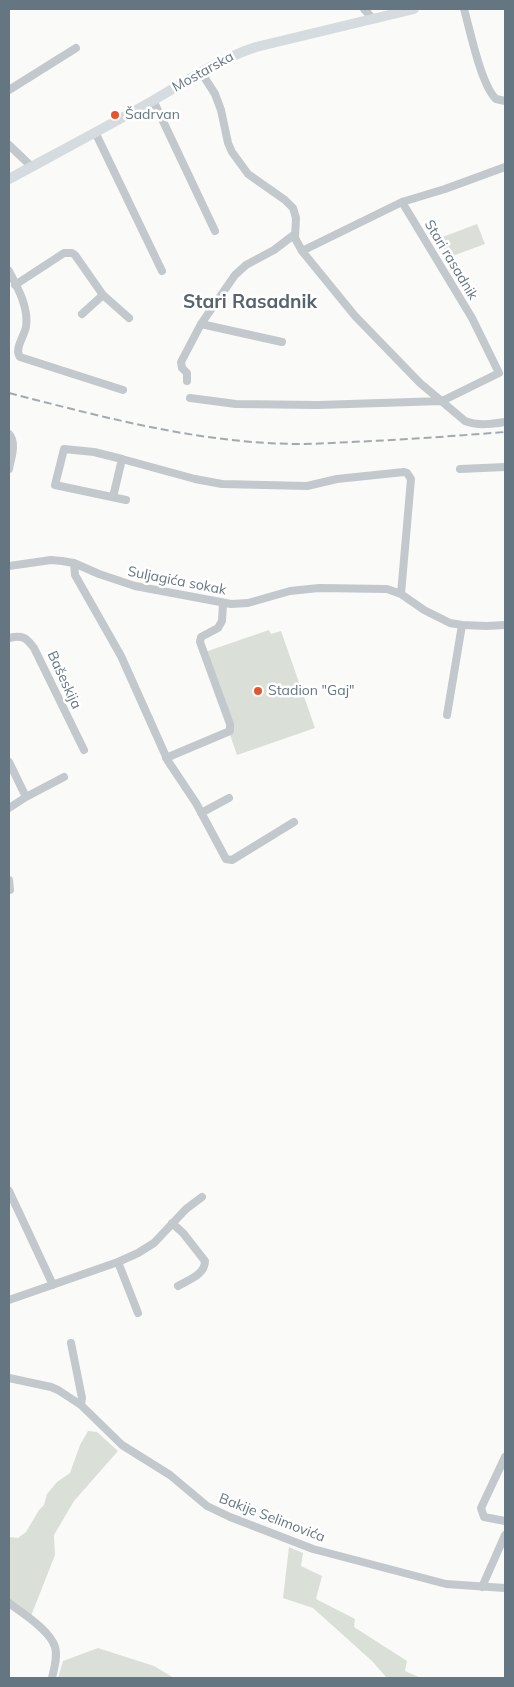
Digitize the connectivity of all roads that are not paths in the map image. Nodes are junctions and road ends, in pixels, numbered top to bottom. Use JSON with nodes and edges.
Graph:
{"nodes":[{"id":1,"x":364,"y":9,"type":"edge"},
{"id":2,"x":414,"y":9,"type":"edge"},
{"id":3,"x":464,"y":9,"type":"edge"},
{"id":4,"x":373,"y":19,"type":"junction"},
{"id":5,"x":76,"y":48,"type":"dead end"},
{"id":6,"x":201,"y":72,"type":"junction"},
{"id":7,"x":9,"y":90,"type":"edge"},
{"id":8,"x":153,"y":100,"type":"junction"},
{"id":9,"x":505,"y":101,"type":"edge"},
{"id":10,"x":95,"y":132,"type":"junction"},
{"id":11,"x":9,"y":145,"type":"edge"},
{"id":12,"x":32,"y":167,"type":"junction"},
{"id":13,"x":505,"y":167,"type":"edge"},
{"id":14,"x":9,"y":179,"type":"edge"},
{"id":15,"x":402,"y":202,"type":"junction"},
{"id":16,"x":215,"y":231,"type":"dead end"},
{"id":17,"x":295,"y":234,"type":"junction"},
{"id":18,"x":302,"y":251,"type":"junction"},
{"id":19,"x":9,"y":271,"type":"edge"},
{"id":20,"x":162,"y":271,"type":"dead end"},
{"id":21,"x":15,"y":285,"type":"junction"},
{"id":22,"x":103,"y":295,"type":"junction"},
{"id":23,"x":82,"y":314,"type":"dead end"},
{"id":24,"x":129,"y":318,"type":"dead end"},
{"id":25,"x":201,"y":324,"type":"junction"},
{"id":26,"x":282,"y":342,"type":"dead end"},
{"id":27,"x":502,"y":372,"type":"edge"},
{"id":28,"x":187,"y":381,"type":"dead end"},
{"id":29,"x":124,"y":390,"type":"dead end"},
{"id":30,"x":190,"y":398,"type":"dead end"},
{"id":31,"x":442,"y":402,"type":"junction"},
{"id":32,"x":505,"y":422,"type":"edge"},
{"id":33,"x":9,"y":434,"type":"edge"},
{"id":34,"x":122,"y":459,"type":"junction"},
{"id":35,"x":505,"y":467,"type":"edge"},
{"id":36,"x":9,"y":469,"type":"edge"},
{"id":37,"x":460,"y":469,"type":"dead end"},
{"id":38,"x":113,"y":498,"type":"junction"},
{"id":39,"x":126,"y":500,"type":"dead end"},
{"id":40,"x":74,"y":563,"type":"junction"},
{"id":41,"x":9,"y":566,"type":"edge"},
{"id":42,"x":401,"y":594,"type":"junction"},
{"id":43,"x":223,"y":603,"type":"junction"},
{"id":44,"x":462,"y":625,"type":"junction"},
{"id":45,"x":505,"y":625,"type":"edge"},
{"id":46,"x":9,"y":638,"type":"edge"},
{"id":47,"x":447,"y":715,"type":"dead end"},
{"id":48,"x":84,"y":750,"type":"dead end"},
{"id":49,"x":166,"y":758,"type":"junction"},
{"id":50,"x":9,"y":762,"type":"edge"},
{"id":51,"x":64,"y":777,"type":"dead end"},
{"id":52,"x":26,"y":797,"type":"junction"},
{"id":53,"x":229,"y":798,"type":"dead end"},
{"id":54,"x":9,"y":808,"type":"edge"},
{"id":55,"x":201,"y":813,"type":"junction"},
{"id":56,"x":294,"y":822,"type":"dead end"},
{"id":57,"x":9,"y":880,"type":"edge"},
{"id":58,"x":10,"y":890,"type":"dead end"},
{"id":59,"x":9,"y":1191,"type":"edge"},
{"id":60,"x":202,"y":1196,"type":"dead end"},
{"id":61,"x":172,"y":1223,"type":"junction"},
{"id":62,"x":118,"y":1262,"type":"junction"},
{"id":63,"x":53,"y":1285,"type":"junction"},
{"id":64,"x":178,"y":1286,"type":"dead end"},
{"id":65,"x":9,"y":1300,"type":"edge"},
{"id":66,"x":138,"y":1313,"type":"dead end"},
{"id":67,"x":71,"y":1343,"type":"dead end"},
{"id":68,"x":9,"y":1378,"type":"edge"},
{"id":69,"x":81,"y":1405,"type":"junction"},
{"id":70,"x":505,"y":1457,"type":"edge"},
{"id":71,"x":505,"y":1521,"type":"edge"},
{"id":72,"x":505,"y":1535,"type":"edge"},
{"id":73,"x":482,"y":1587,"type":"junction"},
{"id":74,"x":505,"y":1588,"type":"edge"},
{"id":75,"x":9,"y":1603,"type":"edge"},
{"id":76,"x":52,"y":1678,"type":"edge"}],
"edges":[{"from":1,"to":4,"type":"street"},
{"from":2,"to":4,"type":"main road","name":"Mostarska"},
{"from":3,"to":9,"type":"street"},
{"from":4,"to":6,"type":"main road","name":"Mostarska"},
{"from":5,"to":7,"type":"street"},
{"from":6,"to":8,"type":"main road","name":"Mostarska"},
{"from":6,"to":17,"type":"street"},
{"from":8,"to":10,"type":"main road","name":"Mostarska"},
{"from":8,"to":16,"type":"street"},
{"from":10,"to":12,"type":"main road","name":"Mostarska"},
{"from":10,"to":20,"type":"street"},
{"from":11,"to":12,"type":"street"},
{"from":12,"to":14,"type":"main road","name":"Mostarska"},
{"from":13,"to":15,"type":"street"},
{"from":15,"to":18,"type":"street"},
{"from":15,"to":27,"type":"street","name":"Stari rasadnik"},
{"from":17,"to":18,"type":"street"},
{"from":17,"to":25,"type":"street"},
{"from":18,"to":31,"type":"street"},
{"from":19,"to":21,"type":"street"},
{"from":21,"to":22,"type":"street"},
{"from":21,"to":29,"type":"street"},
{"from":22,"to":23,"type":"street"},
{"from":22,"to":24,"type":"street"},
{"from":25,"to":26,"type":"street"},
{"from":25,"to":28,"type":"street"},
{"from":27,"to":31,"type":"street","name":"Stari rasadnik"},
{"from":30,"to":31,"type":"street","name":"Stari rasadnik"},
{"from":31,"to":32,"type":"street"},
{"from":33,"to":36,"type":"street"},
{"from":34,"to":38,"type":"street"},
{"from":34,"to":38,"type":"street"},
{"from":34,"to":42,"type":"street"},
{"from":35,"to":37,"type":"street"},
{"from":38,"to":39,"type":"street"},
{"from":40,"to":41,"type":"street","name":"Suljagića sokak"},
{"from":40,"to":43,"type":"street","name":"Suljagića sokak"},
{"from":40,"to":49,"type":"street"},
{"from":42,"to":43,"type":"street","name":"Suljagića sokak"},
{"from":42,"to":44,"type":"street","name":"Suljagića sokak"},
{"from":43,"to":49,"type":"street"},
{"from":44,"to":45,"type":"street","name":"Suljagića sokak"},
{"from":44,"to":47,"type":"street"},
{"from":46,"to":48,"type":"street","name":"Bašeskija"},
{"from":49,"to":55,"type":"street"},
{"from":50,"to":52,"type":"street"},
{"from":51,"to":52,"type":"street"},
{"from":52,"to":54,"type":"street"},
{"from":53,"to":55,"type":"street"},
{"from":55,"to":56,"type":"street"},
{"from":57,"to":58,"type":"street"},
{"from":59,"to":63,"type":"street"},
{"from":60,"to":61,"type":"street"},
{"from":61,"to":62,"type":"street"},
{"from":61,"to":64,"type":"street"},
{"from":62,"to":63,"type":"street"},
{"from":62,"to":66,"type":"street"},
{"from":63,"to":65,"type":"street"},
{"from":67,"to":69,"type":"street"},
{"from":68,"to":69,"type":"street","name":"Bakije Selimovića"},
{"from":69,"to":73,"type":"street","name":"Bakije Selimovića"},
{"from":70,"to":71,"type":"street"},
{"from":72,"to":73,"type":"street"},
{"from":73,"to":74,"type":"street","name":"Bakije Selimovića"},
{"from":75,"to":76,"type":"street"}]}
